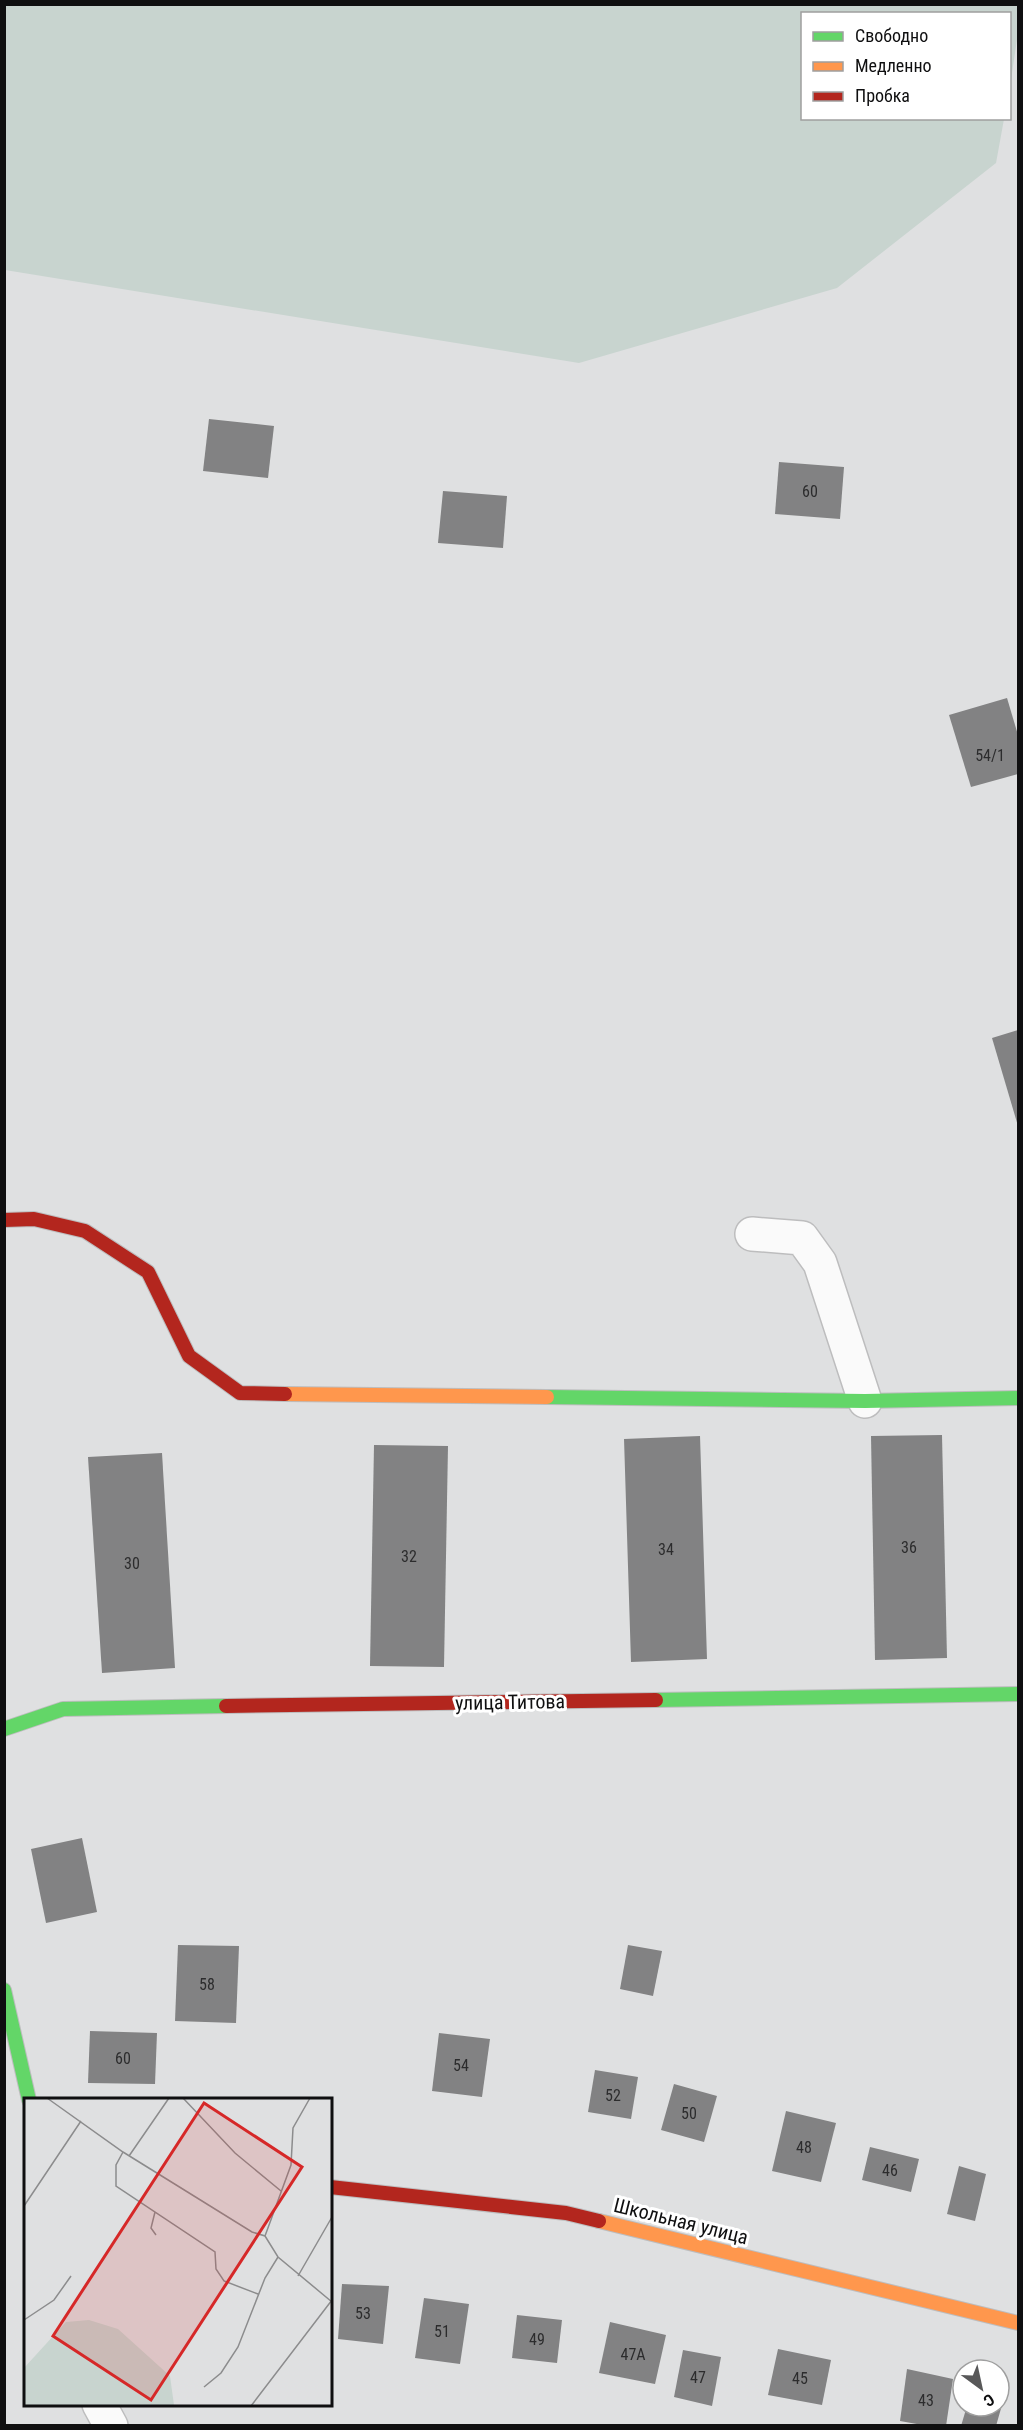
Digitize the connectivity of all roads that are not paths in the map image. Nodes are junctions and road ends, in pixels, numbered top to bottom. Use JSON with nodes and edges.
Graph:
{"nodes":[{"id":1,"x":4,"y":1220,"type":"edge"},
{"id":2,"x":752,"y":1234,"type":"dead end"},
{"id":3,"x":1018,"y":1398,"type":"edge"},
{"id":4,"x":865,"y":1401,"type":"junction"},
{"id":5,"x":1018,"y":1694,"type":"edge"},
{"id":6,"x":4,"y":1729,"type":"edge"},
{"id":7,"x":4,"y":1990,"type":"edge"},
{"id":8,"x":29,"y":2098,"type":"edge"},
{"id":9,"x":332,"y":2187,"type":"edge"},
{"id":10,"x":1018,"y":2323,"type":"edge"},
{"id":11,"x":100,"y":2406,"type":"edge"},
{"id":12,"x":111,"y":2426,"type":"edge"}],
"edges":[{"from":1,"to":4,"type":"street"},
{"from":2,"to":4,"type":"street"},
{"from":3,"to":4,"type":"street"},
{"from":5,"to":6,"type":"street","name":"улица Титова"},
{"from":7,"to":8,"type":"street"},
{"from":9,"to":10,"type":"street","name":"Школьная улица"},
{"from":11,"to":12,"type":"street"}]}
